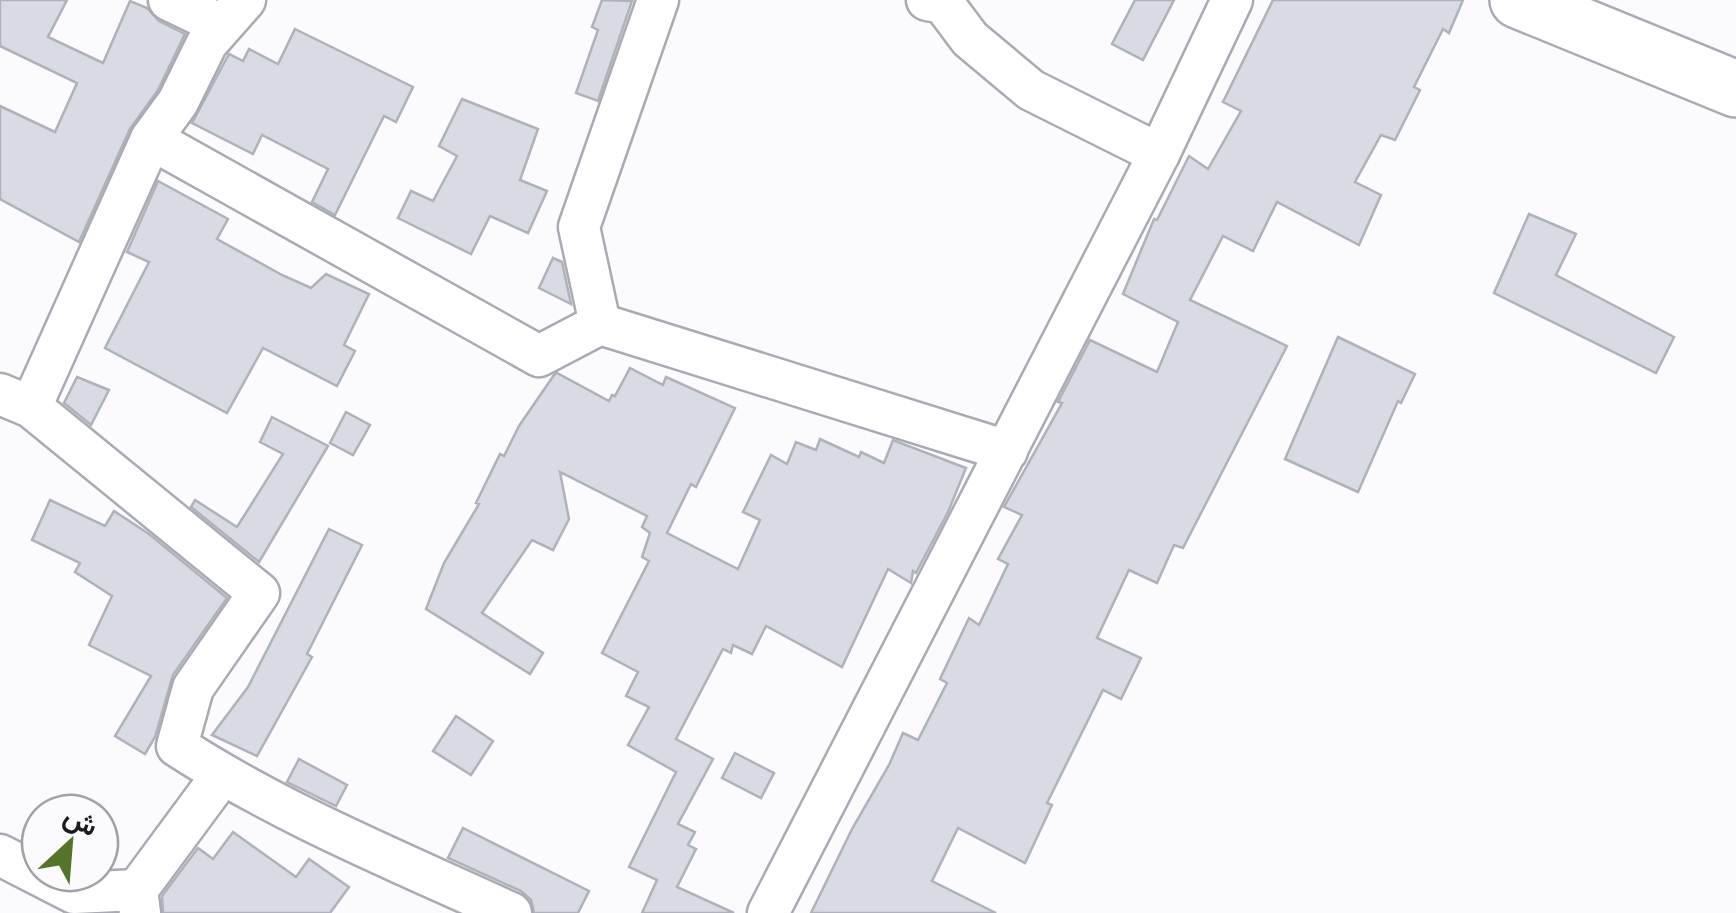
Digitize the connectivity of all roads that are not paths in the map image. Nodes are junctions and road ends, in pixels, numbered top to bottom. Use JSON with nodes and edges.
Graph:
{"nodes":[{"id":1,"x":169,"y":0,"type":"edge"},
{"id":2,"x":658,"y":0,"type":"edge"},
{"id":3,"x":927,"y":0,"type":"edge"},
{"id":4,"x":1232,"y":0,"type":"edge"},
{"id":5,"x":1518,"y":0,"type":"edge"},
{"id":6,"x":233,"y":13,"type":"edge"},
{"id":7,"x":1736,"y":90,"type":"edge"},
{"id":8,"x":151,"y":140,"type":"junction"},
{"id":9,"x":1159,"y":154,"type":"junction"},
{"id":10,"x":600,"y":324,"type":"junction"},
{"id":11,"x":16,"y":400,"type":"edge"},
{"id":12,"x":1007,"y":451,"type":"junction"},
{"id":13,"x":222,"y":775,"type":"junction"},
{"id":14,"x":0,"y":856,"type":"edge"},
{"id":15,"x":138,"y":902,"type":"edge"},
{"id":16,"x":512,"y":913,"type":"edge"},
{"id":17,"x":768,"y":913,"type":"edge"}],
"edges":[{"from":1,"to":6,"type":"street"},
{"from":2,"to":10,"type":"street"},
{"from":3,"to":9,"type":"street"},
{"from":4,"to":9,"type":"street"},
{"from":5,"to":7,"type":"main road"},
{"from":6,"to":8,"type":"street"},
{"from":8,"to":10,"type":"street"},
{"from":8,"to":11,"type":"street"},
{"from":9,"to":12,"type":"street"},
{"from":10,"to":12,"type":"street"},
{"from":11,"to":13,"type":"street"},
{"from":12,"to":17,"type":"street"},
{"from":13,"to":15,"type":"street"},
{"from":13,"to":16,"type":"street"},
{"from":14,"to":15,"type":"street"}]}
